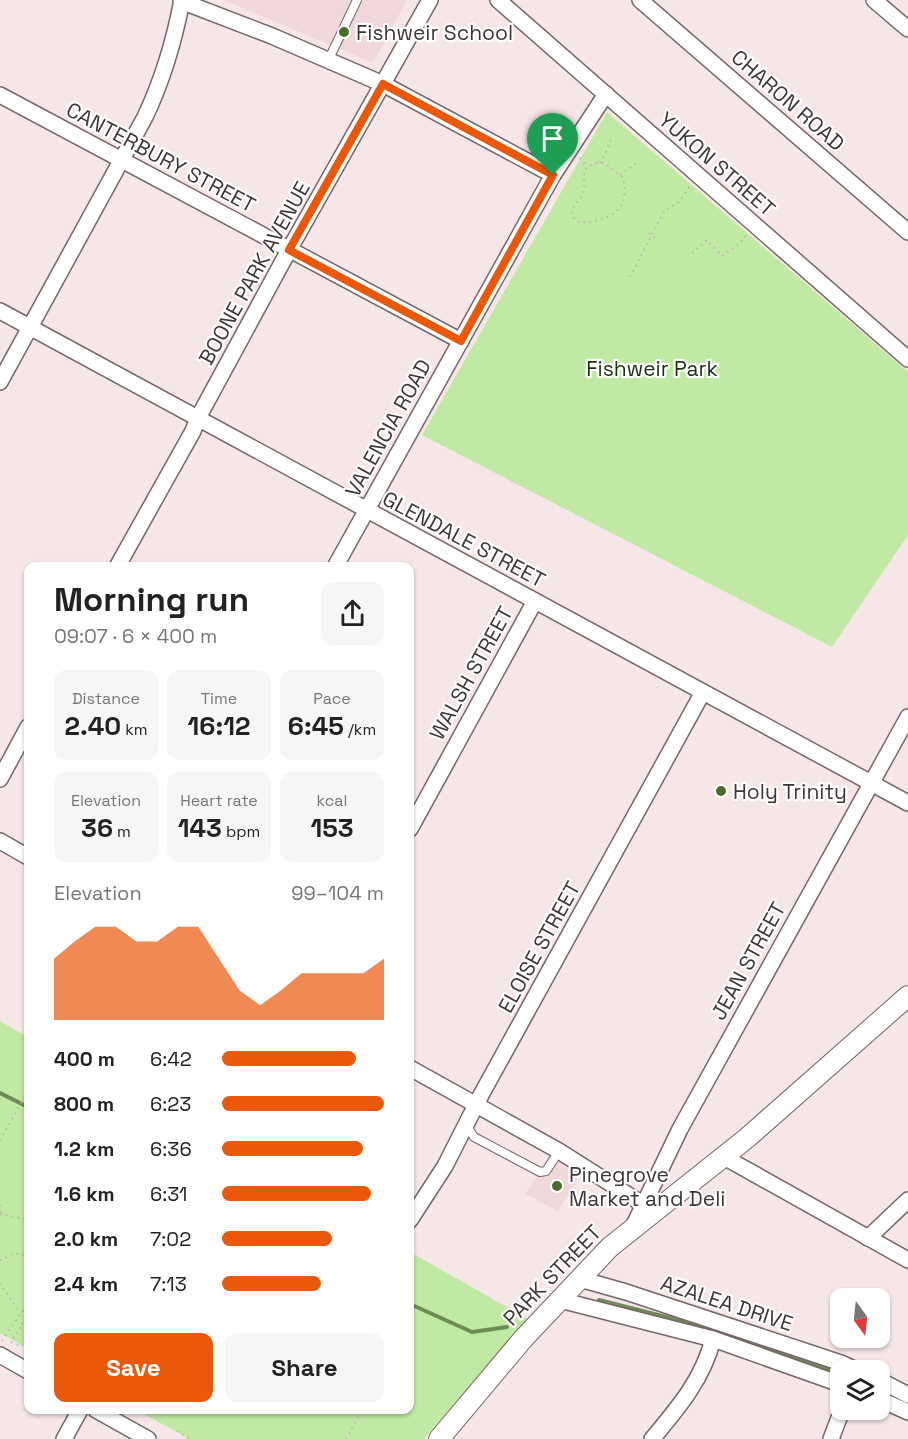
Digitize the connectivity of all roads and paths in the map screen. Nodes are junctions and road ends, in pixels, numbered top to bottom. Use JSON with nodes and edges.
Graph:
{"nodes":[{"id":1,"x":182,"y":0,"type":"edge"},
{"id":2,"x":357,"y":0,"type":"edge"},
{"id":3,"x":430,"y":0,"type":"edge"},
{"id":4,"x":498,"y":0,"type":"edge"},
{"id":5,"x":640,"y":0,"type":"edge"},
{"id":6,"x":874,"y":0,"type":"edge"},
{"id":7,"x":908,"y":29,"type":"edge"},
{"id":8,"x":328,"y":61,"type":"junction"},
{"id":9,"x":383,"y":84,"type":"junction"},
{"id":10,"x":606,"y":94,"type":"junction"},
{"id":11,"x":0,"y":95,"type":"edge"},
{"id":12,"x":611,"y":137,"type":"dead end"},
{"id":13,"x":580,"y":158,"type":"dead end"},
{"id":14,"x":123,"y":160,"type":"junction"},
{"id":15,"x":600,"y":163,"type":"junction"},
{"id":16,"x":638,"y":163,"type":"dead end"},
{"id":17,"x":587,"y":167,"type":"junction"},
{"id":18,"x":699,"y":174,"type":"junction"},
{"id":19,"x":553,"y":175,"type":"junction"},
{"id":20,"x":620,"y":175,"type":"junction"},
{"id":21,"x":908,"y":232,"type":"edge"},
{"id":22,"x":650,"y":234,"type":"junction"},
{"id":23,"x":657,"y":238,"type":"dead end"},
{"id":24,"x":740,"y":243,"type":"dead end"},
{"id":25,"x":289,"y":250,"type":"junction"},
{"id":26,"x":692,"y":253,"type":"dead end"},
{"id":27,"x":630,"y":277,"type":"dead end"},
{"id":28,"x":0,"y":311,"type":"edge"},
{"id":29,"x":30,"y":327,"type":"junction"},
{"id":30,"x":461,"y":341,"type":"junction"},
{"id":31,"x":908,"y":359,"type":"edge"},
{"id":32,"x":0,"y":382,"type":"edge"},
{"id":33,"x":198,"y":418,"type":"junction"},
{"id":34,"x":366,"y":510,"type":"junction"},
{"id":35,"x":120,"y":562,"type":"edge"},
{"id":36,"x":338,"y":562,"type":"edge"},
{"id":37,"x":535,"y":601,"type":"junction"},
{"id":38,"x":704,"y":692,"type":"junction"},
{"id":39,"x":908,"y":717,"type":"edge"},
{"id":40,"x":24,"y":734,"type":"edge"},
{"id":41,"x":0,"y":779,"type":"edge"},
{"id":42,"x":871,"y":784,"type":"junction"},
{"id":43,"x":908,"y":803,"type":"edge"},
{"id":44,"x":414,"y":822,"type":"edge"},
{"id":45,"x":0,"y":841,"type":"edge"},
{"id":46,"x":24,"y":855,"type":"edge"},
{"id":47,"x":908,"y":996,"type":"edge"},
{"id":48,"x":414,"y":1070,"type":"edge"},
{"id":49,"x":24,"y":1099,"type":"edge"},
{"id":50,"x":476,"y":1105,"type":"junction"},
{"id":51,"x":466,"y":1125,"type":"junction"},
{"id":52,"x":0,"y":1140,"type":"edge"},
{"id":53,"x":558,"y":1151,"type":"junction"},
{"id":54,"x":724,"y":1157,"type":"junction"},
{"id":55,"x":908,"y":1200,"type":"edge"},
{"id":56,"x":0,"y":1204,"type":"edge"},
{"id":57,"x":649,"y":1208,"type":"junction"},
{"id":58,"x":1,"y":1214,"type":"edge"},
{"id":59,"x":414,"y":1214,"type":"edge"},
{"id":60,"x":24,"y":1219,"type":"edge"},
{"id":61,"x":868,"y":1238,"type":"junction"},
{"id":62,"x":24,"y":1256,"type":"edge"},
{"id":63,"x":0,"y":1260,"type":"edge"},
{"id":64,"x":908,"y":1260,"type":"edge"},
{"id":65,"x":580,"y":1279,"type":"junction"},
{"id":66,"x":0,"y":1283,"type":"edge"},
{"id":67,"x":560,"y":1300,"type":"junction"},
{"id":68,"x":24,"y":1309,"type":"edge"},
{"id":69,"x":20,"y":1313,"type":"junction"},
{"id":70,"x":16,"y":1320,"type":"junction"},
{"id":71,"x":713,"y":1339,"type":"junction"},
{"id":72,"x":0,"y":1345,"type":"edge"},
{"id":73,"x":20,"y":1346,"type":"dead end"},
{"id":74,"x":0,"y":1355,"type":"edge"},
{"id":75,"x":832,"y":1360,"type":"edge"},
{"id":76,"x":24,"y":1369,"type":"edge"},
{"id":77,"x":830,"y":1380,"type":"edge"},
{"id":78,"x":890,"y":1386,"type":"edge"},
{"id":79,"x":908,"y":1395,"type":"edge"},
{"id":80,"x":890,"y":1404,"type":"edge"},
{"id":81,"x":908,"y":1412,"type":"edge"},
{"id":82,"x":78,"y":1414,"type":"edge"},
{"id":83,"x":103,"y":1414,"type":"edge"},
{"id":84,"x":360,"y":1414,"type":"edge"},
{"id":85,"x":838,"y":1420,"type":"edge"},
{"id":86,"x":177,"y":1431,"type":"dead end"},
{"id":87,"x":64,"y":1439,"type":"edge"},
{"id":88,"x":148,"y":1439,"type":"edge"},
{"id":89,"x":191,"y":1439,"type":"edge"},
{"id":90,"x":346,"y":1439,"type":"edge"},
{"id":91,"x":439,"y":1439,"type":"edge"},
{"id":92,"x":652,"y":1439,"type":"edge"},
{"id":93,"x":831,"y":1439,"type":"edge"}],
"edges":[{"from":1,"to":8,"type":"street"},
{"from":1,"to":14,"type":"street"},
{"from":2,"to":8,"type":"lane"},
{"from":3,"to":9,"type":"street","name":"BOONE PARK AVENUE"},
{"from":4,"to":10,"type":"street","name":"YUKON STREET"},
{"from":5,"to":21,"type":"street","name":"CHARON ROAD"},
{"from":6,"to":7,"type":"street"},
{"from":8,"to":9,"type":"street"},
{"from":9,"to":19,"type":"street"},
{"from":9,"to":25,"type":"street","name":"BOONE PARK AVENUE"},
{"from":10,"to":18,"type":"street","name":"YUKON STREET"},
{"from":10,"to":19,"type":"street","name":"VALENCIA ROAD"},
{"from":11,"to":14,"type":"street","name":"CANTERBURY STREET"},
{"from":12,"to":15,"type":"path"},
{"from":13,"to":17,"type":"path"},
{"from":14,"to":25,"type":"street","name":"CANTERBURY STREET"},
{"from":14,"to":29,"type":"street"},
{"from":15,"to":17,"type":"path"},
{"from":15,"to":20,"type":"path"},
{"from":16,"to":20,"type":"path"},
{"from":17,"to":20,"type":"path"},
{"from":18,"to":22,"type":"path"},
{"from":18,"to":31,"type":"street","name":"YUKON STREET"},
{"from":19,"to":30,"type":"street","name":"VALENCIA ROAD"},
{"from":22,"to":23,"type":"path"},
{"from":22,"to":27,"type":"path"},
{"from":24,"to":26,"type":"path"},
{"from":25,"to":30,"type":"street","name":"CANTERBURY STREET"},
{"from":25,"to":33,"type":"street","name":"BOONE PARK AVENUE"},
{"from":28,"to":29,"type":"street","name":"GLENDALE STREET"},
{"from":29,"to":32,"type":"street"},
{"from":29,"to":33,"type":"street","name":"GLENDALE STREET"},
{"from":30,"to":34,"type":"street","name":"VALENCIA ROAD"},
{"from":33,"to":34,"type":"street","name":"GLENDALE STREET"},
{"from":33,"to":35,"type":"street","name":"BOONE PARK AVENUE"},
{"from":34,"to":36,"type":"street","name":"VALENCIA ROAD"},
{"from":34,"to":37,"type":"street","name":"GLENDALE STREET"},
{"from":37,"to":38,"type":"street","name":"GLENDALE STREET"},
{"from":37,"to":44,"type":"street","name":"WALSH STREET"},
{"from":38,"to":42,"type":"street","name":"GLENDALE STREET"},
{"from":38,"to":50,"type":"street","name":"ELOISE STREET"},
{"from":39,"to":42,"type":"street","name":"JEAN STREET"},
{"from":40,"to":41,"type":"street"},
{"from":42,"to":43,"type":"street","name":"GLENDALE STREET"},
{"from":42,"to":57,"type":"street","name":"JEAN STREET"},
{"from":45,"to":46,"type":"street"},
{"from":47,"to":54,"type":"street","name":"PARK STREET"},
{"from":48,"to":50,"type":"street"},
{"from":49,"to":52,"type":"path"},
{"from":50,"to":51,"type":"street","name":"ELOISE STREET"},
{"from":50,"to":53,"type":"street"},
{"from":51,"to":53,"type":"lane"},
{"from":51,"to":59,"type":"street","name":"ELOISE STREET"},
{"from":53,"to":57,"type":"street"},
{"from":54,"to":57,"type":"street","name":"PARK STREET"},
{"from":54,"to":61,"type":"street"},
{"from":55,"to":61,"type":"street"},
{"from":56,"to":58,"type":"path"},
{"from":57,"to":65,"type":"street","name":"PARK STREET"},
{"from":58,"to":60,"type":"path"},
{"from":61,"to":64,"type":"street"},
{"from":62,"to":63,"type":"path"},
{"from":65,"to":67,"type":"street","name":"PARK STREET"},
{"from":65,"to":75,"type":"street","name":"AZALEA DRIVE"},
{"from":66,"to":69,"type":"path"},
{"from":67,"to":71,"type":"street","name":"AZALEA DRIVE"},
{"from":67,"to":91,"type":"street","name":"PARK STREET"},
{"from":68,"to":69,"type":"path"},
{"from":69,"to":70,"type":"path"},
{"from":70,"to":72,"type":"path"},
{"from":70,"to":73,"type":"path"},
{"from":71,"to":77,"type":"street","name":"AZALEA DRIVE"},
{"from":71,"to":92,"type":"street"},
{"from":74,"to":76,"type":"street"},
{"from":78,"to":79,"type":"street"},
{"from":80,"to":81,"type":"street"},
{"from":82,"to":87,"type":"street"},
{"from":83,"to":88,"type":"street"},
{"from":84,"to":90,"type":"path"},
{"from":85,"to":93,"type":"street"},
{"from":86,"to":89,"type":"path"}]}
